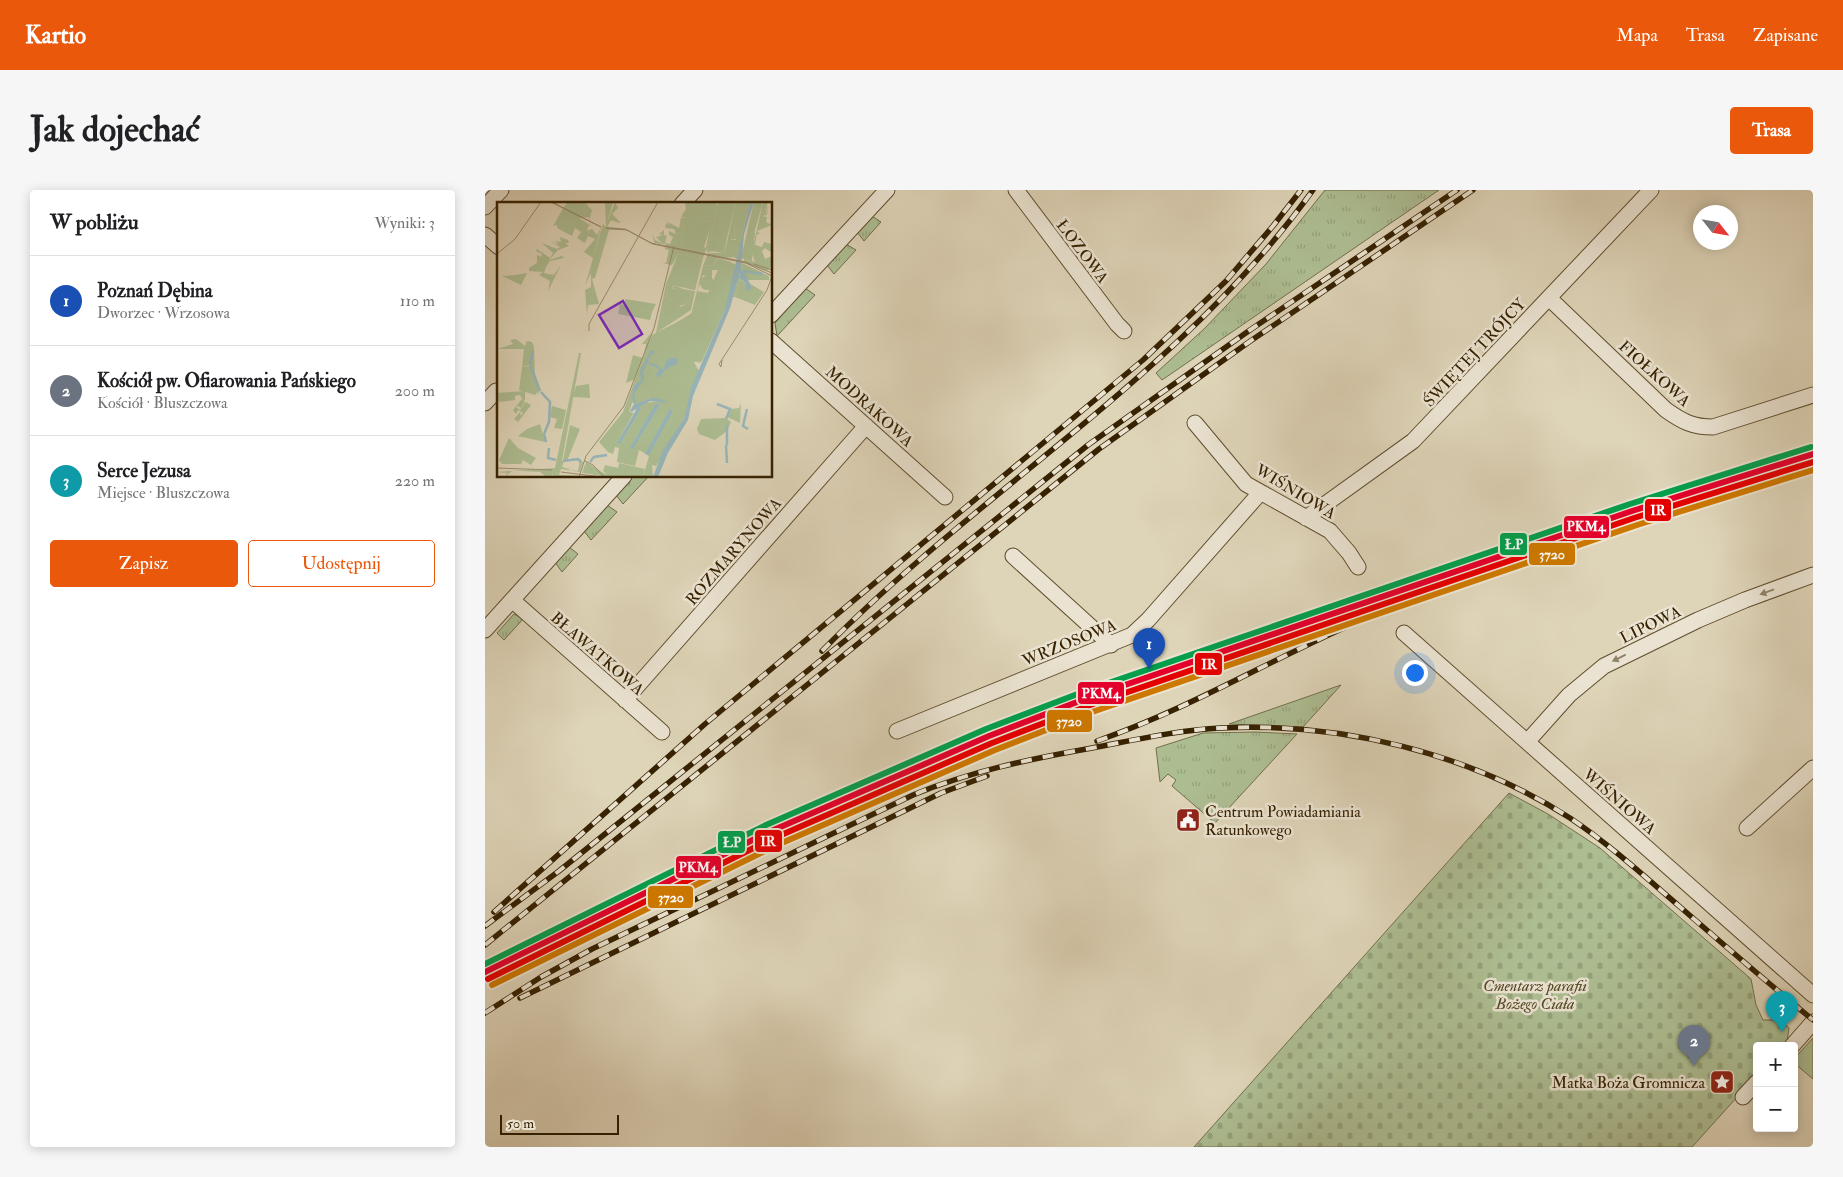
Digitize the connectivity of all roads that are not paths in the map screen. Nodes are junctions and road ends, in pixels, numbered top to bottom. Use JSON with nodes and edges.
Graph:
{"nodes":[{"id":1,"x":501,"y":190,"type":"edge"},
{"id":2,"x":695,"y":190,"type":"edge"},
{"id":3,"x":887,"y":190,"type":"edge"},
{"id":4,"x":1016,"y":190,"type":"edge"},
{"id":5,"x":1651,"y":190,"type":"edge"},
{"id":6,"x":684,"y":202,"type":"edge"},
{"id":7,"x":485,"y":207,"type":"edge"},
{"id":8,"x":485,"y":235,"type":"edge"},
{"id":9,"x":497,"y":246,"type":"edge"},
{"id":10,"x":1549,"y":298,"type":"junction"},
{"id":11,"x":773,"y":313,"type":"edge"},
{"id":12,"x":1124,"y":331,"type":"dead end"},
{"id":13,"x":773,"y":343,"type":"edge"},
{"id":14,"x":496,"y":391,"type":"dead end"},
{"id":15,"x":1813,"y":395,"type":"edge"},
{"id":16,"x":485,"y":403,"type":"edge"},
{"id":17,"x":1195,"y":423,"type":"dead end"},
{"id":18,"x":866,"y":426,"type":"junction"},
{"id":19,"x":622,"y":478,"type":"edge"},
{"id":20,"x":1260,"y":493,"type":"junction"},
{"id":21,"x":945,"y":497,"type":"dead end"},
{"id":22,"x":1306,"y":518,"type":"junction"},
{"id":23,"x":1013,"y":556,"type":"dead end"},
{"id":24,"x":1358,"y":568,"type":"dead end"},
{"id":25,"x":1813,"y":575,"type":"edge"},
{"id":26,"x":512,"y":600,"type":"junction"},
{"id":27,"x":485,"y":630,"type":"edge"},
{"id":28,"x":1404,"y":633,"type":"dead end"},
{"id":29,"x":1111,"y":645,"type":"junction"},
{"id":30,"x":625,"y":700,"type":"junction"},
{"id":31,"x":897,"y":731,"type":"dead end"},
{"id":32,"x":662,"y":732,"type":"dead end"},
{"id":33,"x":1527,"y":742,"type":"junction"},
{"id":34,"x":1813,"y":768,"type":"edge"},
{"id":35,"x":1747,"y":828,"type":"dead end"},
{"id":36,"x":1813,"y":995,"type":"edge"},
{"id":37,"x":1813,"y":1022,"type":"edge"},
{"id":38,"x":1796,"y":1042,"type":"edge"},
{"id":39,"x":1753,"y":1086,"type":"edge"},
{"id":40,"x":1743,"y":1097,"type":"dead end"}],
"edges":[{"from":1,"to":7,"type":"street"},
{"from":2,"to":6,"type":"street"},
{"from":3,"to":11,"type":"street"},
{"from":4,"to":12,"type":"street","name":"ŁOZOWA"},
{"from":5,"to":10,"type":"street","name":"ŚWIĘTEJ TRÓJCY"},
{"from":8,"to":9,"type":"street"},
{"from":10,"to":15,"type":"street","name":"FIOŁKOWA"},
{"from":10,"to":22,"type":"street","name":"ŚWIĘTEJ TRÓJCY"},
{"from":13,"to":18,"type":"street","name":"MODRAKOWA"},
{"from":14,"to":16,"type":"street"},
{"from":17,"to":20,"type":"street","name":"WIŚNIOWA"},
{"from":18,"to":21,"type":"street","name":"MODRAKOWA"},
{"from":18,"to":30,"type":"street","name":"ROZMARYNOWA"},
{"from":19,"to":26,"type":"street"},
{"from":20,"to":22,"type":"street","name":"WIŚNIOWA"},
{"from":20,"to":29,"type":"street","name":"WRZOSOWA"},
{"from":22,"to":24,"type":"street","name":"WIŚNIOWA"},
{"from":23,"to":29,"type":"street"},
{"from":25,"to":33,"type":"street","name":"LIPOWA","one_way":true},
{"from":26,"to":27,"type":"street"},
{"from":26,"to":30,"type":"street","name":"BŁAWATKOWA"},
{"from":28,"to":33,"type":"street","name":"WIŚNIOWA"},
{"from":29,"to":31,"type":"street","name":"WRZOSOWA"},
{"from":30,"to":32,"type":"street","name":"BŁAWATKOWA"},
{"from":33,"to":36,"type":"street","name":"WIŚNIOWA"},
{"from":34,"to":35,"type":"street"},
{"from":37,"to":38,"type":"street"},
{"from":39,"to":40,"type":"street"}]}
